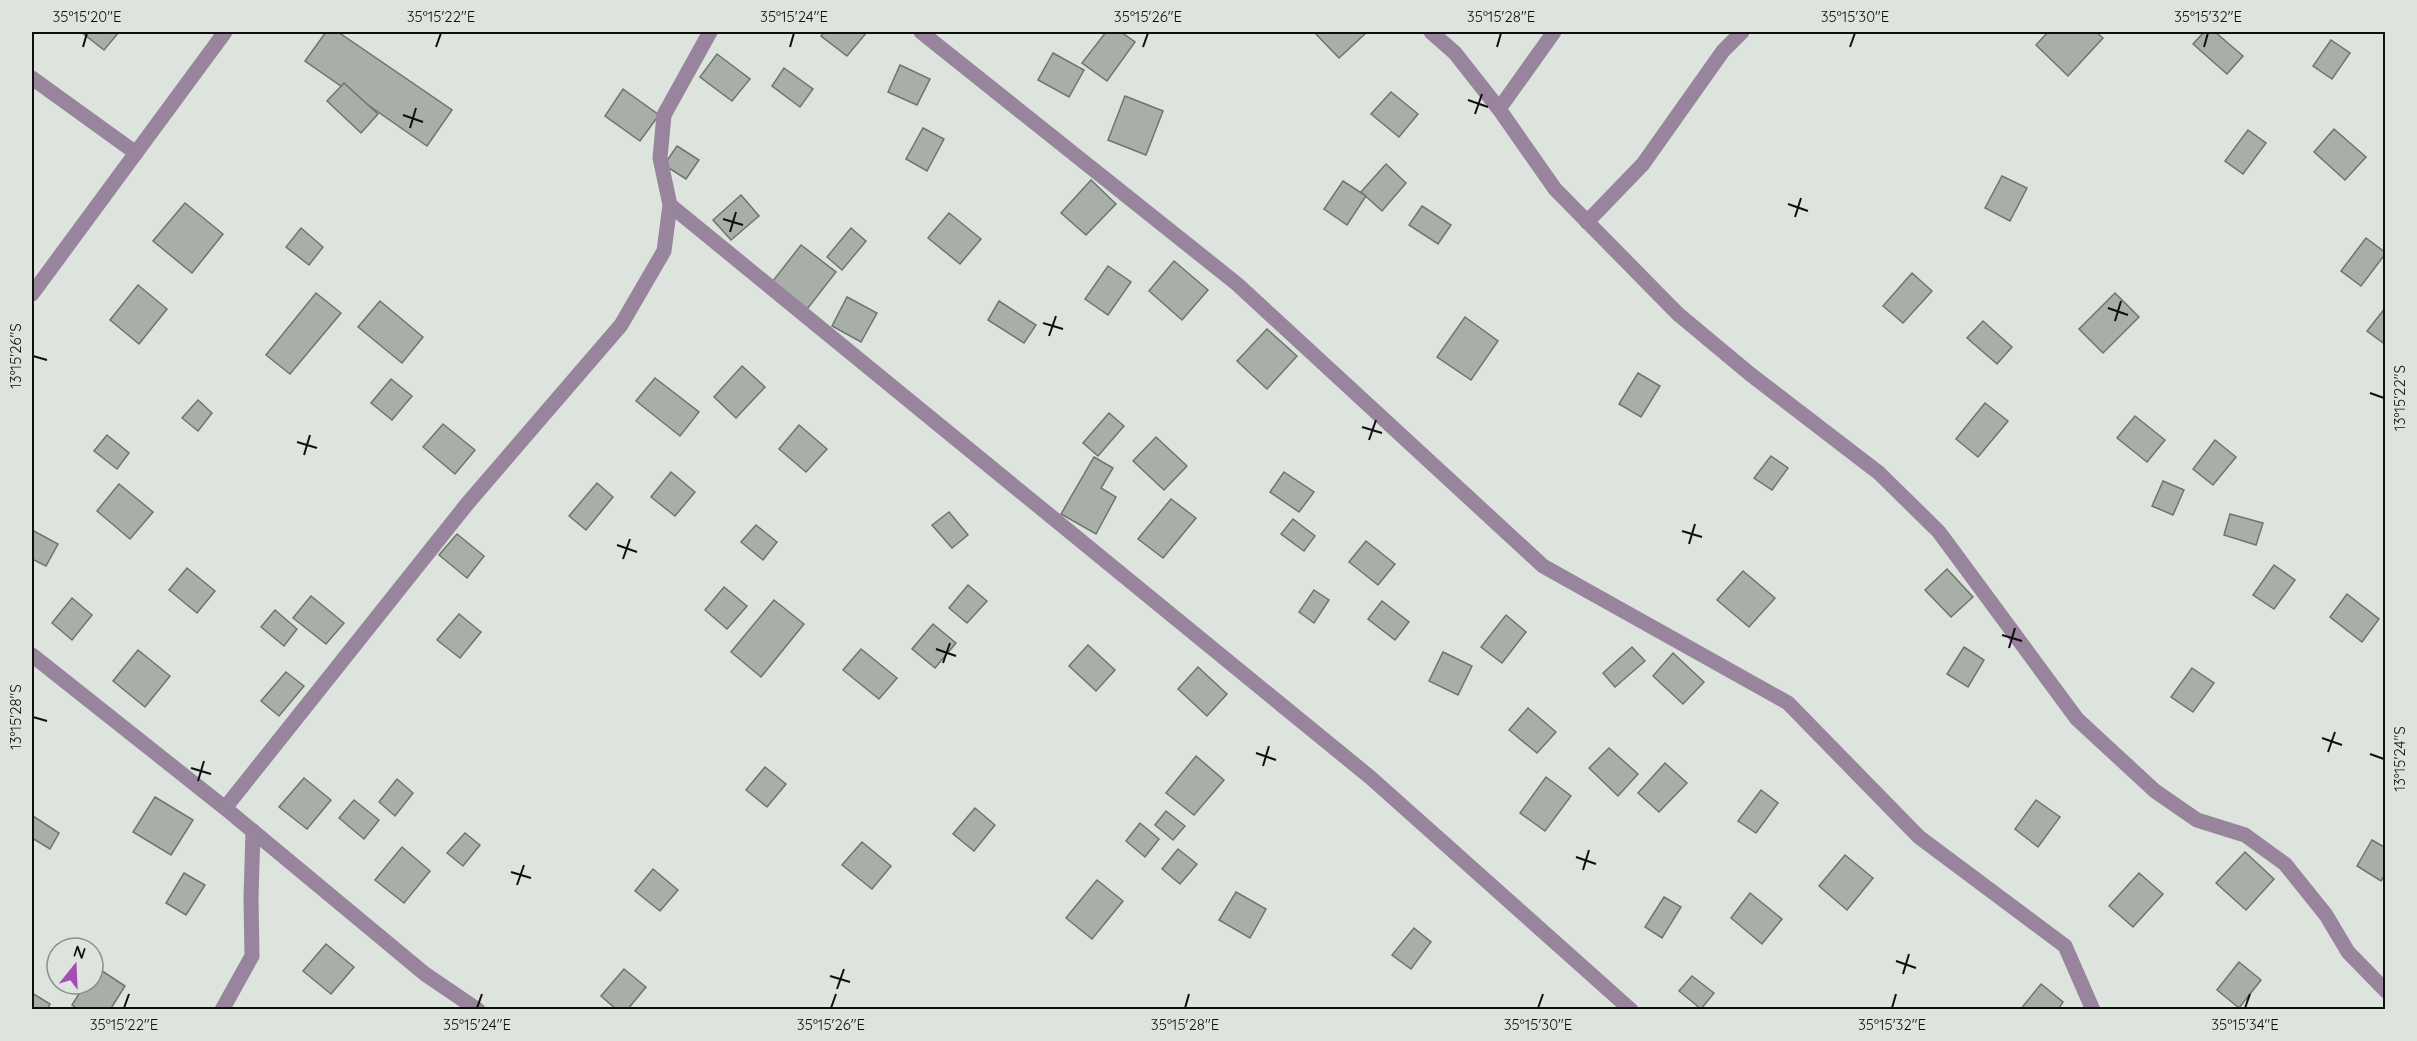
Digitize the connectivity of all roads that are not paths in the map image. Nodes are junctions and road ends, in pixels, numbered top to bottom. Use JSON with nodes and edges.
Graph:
{"nodes":[{"id":1,"x":225,"y":32,"type":"edge"},
{"id":2,"x":710,"y":32,"type":"edge"},
{"id":3,"x":921,"y":32,"type":"edge"},
{"id":4,"x":1431,"y":32,"type":"edge"},
{"id":5,"x":1554,"y":32,"type":"edge"},
{"id":6,"x":1742,"y":32,"type":"edge"},
{"id":7,"x":32,"y":78,"type":"edge"},
{"id":8,"x":1499,"y":109,"type":"junction"},
{"id":9,"x":136,"y":153,"type":"junction"},
{"id":10,"x":670,"y":205,"type":"junction"},
{"id":11,"x":1587,"y":222,"type":"junction"},
{"id":12,"x":32,"y":294,"type":"edge"},
{"id":13,"x":32,"y":655,"type":"edge"},
{"id":14,"x":225,"y":808,"type":"junction"},
{"id":15,"x":253,"y":831,"type":"junction"},
{"id":16,"x":2385,"y":991,"type":"edge"},
{"id":17,"x":222,"y":1010,"type":"edge"},
{"id":18,"x":478,"y":1010,"type":"edge"},
{"id":19,"x":1631,"y":1010,"type":"edge"},
{"id":20,"x":2093,"y":1010,"type":"edge"}],
"edges":[{"from":1,"to":9,"type":"street"},
{"from":2,"to":10,"type":"street"},
{"from":3,"to":20,"type":"street"},
{"from":4,"to":8,"type":"street"},
{"from":5,"to":8,"type":"street"},
{"from":6,"to":11,"type":"street"},
{"from":7,"to":9,"type":"street"},
{"from":8,"to":11,"type":"street"},
{"from":9,"to":12,"type":"street"},
{"from":10,"to":14,"type":"street"},
{"from":10,"to":19,"type":"street"},
{"from":11,"to":16,"type":"street"},
{"from":13,"to":14,"type":"street"},
{"from":14,"to":15,"type":"street"},
{"from":15,"to":17,"type":"street"},
{"from":15,"to":18,"type":"street"}]}
